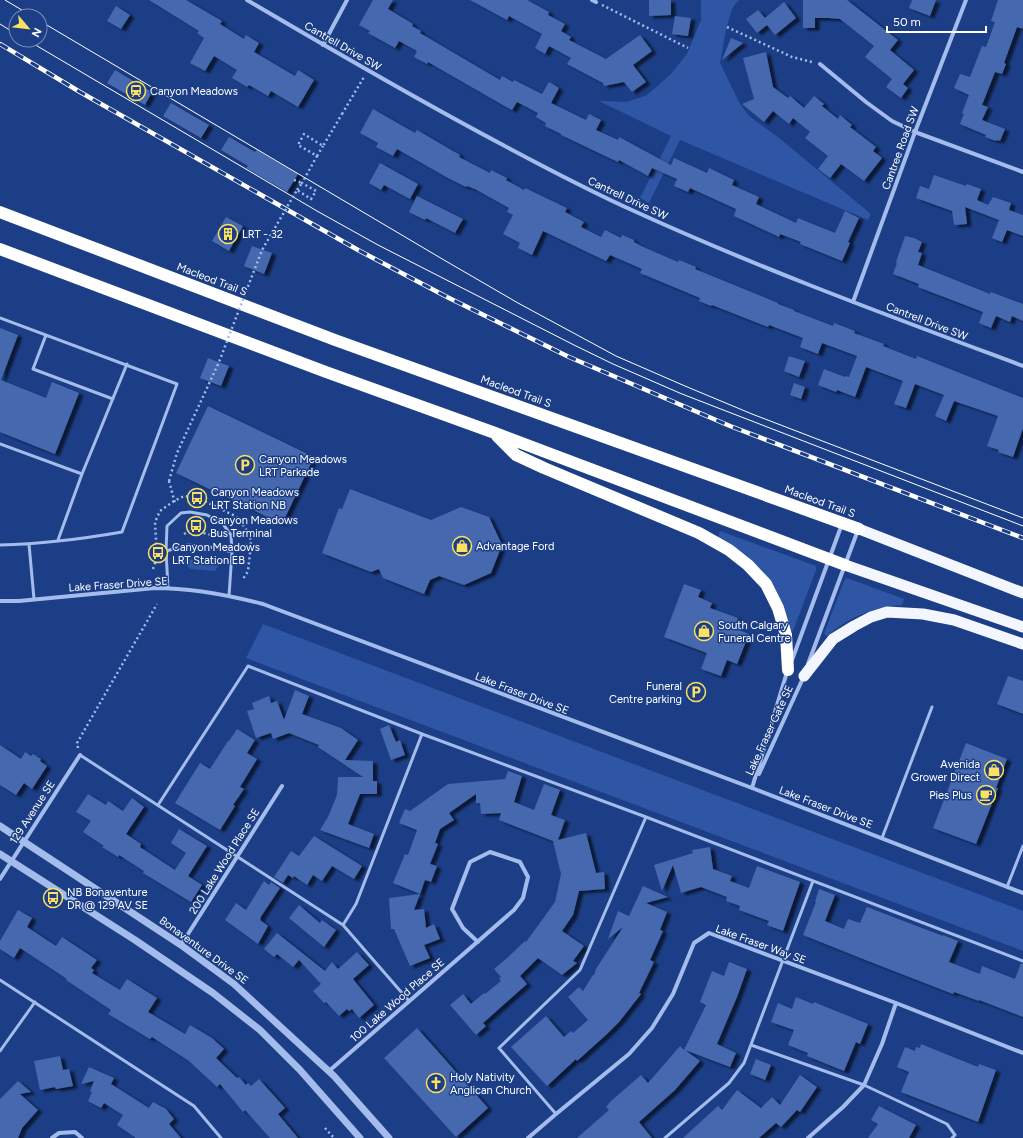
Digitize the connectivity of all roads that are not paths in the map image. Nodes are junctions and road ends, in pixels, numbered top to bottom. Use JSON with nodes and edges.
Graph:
{"nodes":[{"id":1,"x":247,"y":0,"type":"edge"},
{"id":2,"x":347,"y":0,"type":"edge"},
{"id":3,"x":966,"y":0,"type":"edge"},
{"id":4,"x":323,"y":45,"type":"junction"},
{"id":5,"x":820,"y":64,"type":"road end"},
{"id":6,"x":915,"y":132,"type":"junction"},
{"id":7,"x":1023,"y":172,"type":"edge"},
{"id":8,"x":0,"y":212,"type":"edge"},
{"id":9,"x":0,"y":249,"type":"edge"},
{"id":10,"x":852,"y":302,"type":"junction"},
{"id":11,"x":0,"y":318,"type":"edge"},
{"id":12,"x":46,"y":335,"type":"junction"},
{"id":13,"x":127,"y":364,"type":"junction"},
{"id":14,"x":1023,"y":366,"type":"edge"},
{"id":15,"x":113,"y":399,"type":"junction"},
{"id":16,"x":495,"y":433,"type":"junction"},
{"id":17,"x":0,"y":444,"type":"edge"},
{"id":18,"x":82,"y":474,"type":"junction"},
{"id":19,"x":842,"y":523,"type":"junction"},
{"id":20,"x":859,"y":529,"type":"junction"},
{"id":21,"x":58,"y":540,"type":"junction"},
{"id":22,"x":29,"y":544,"type":"junction"},
{"id":23,"x":0,"y":545,"type":"edge"},
{"id":24,"x":166,"y":551,"type":"junction"},
{"id":25,"x":232,"y":552,"type":"junction"},
{"id":26,"x":829,"y":559,"type":"junction"},
{"id":27,"x":845,"y":565,"type":"junction"},
{"id":28,"x":168,"y":588,"type":"junction"},
{"id":29,"x":1023,"y":593,"type":"edge"},
{"id":30,"x":229,"y":596,"type":"junction"},
{"id":31,"x":34,"y":600,"type":"junction"},
{"id":32,"x":0,"y":601,"type":"edge"},
{"id":33,"x":1023,"y":627,"type":"edge"},
{"id":34,"x":1023,"y":644,"type":"edge"},
{"id":35,"x":788,"y":670,"type":"junction"},
{"id":36,"x":804,"y":676,"type":"junction"},
{"id":37,"x":932,"y":708,"type":"dead end"},
{"id":38,"x":422,"y":734,"type":"junction"},
{"id":39,"x":80,"y":755,"type":"joint"},
{"id":40,"x":282,"y":786,"type":"dead end"},
{"id":41,"x":752,"y":788,"type":"junction"},
{"id":42,"x":158,"y":805,"type":"junction"},
{"id":43,"x":646,"y":817,"type":"junction"},
{"id":44,"x":0,"y":826,"type":"edge"},
{"id":45,"x":882,"y":838,"type":"junction"},
{"id":46,"x":24,"y":841,"type":"junction"},
{"id":47,"x":1023,"y":846,"type":"edge"},
{"id":48,"x":0,"y":854,"type":"edge"},
{"id":49,"x":237,"y":857,"type":"junction"},
{"id":50,"x":11,"y":861,"type":"junction"},
{"id":51,"x":0,"y":879,"type":"edge"},
{"id":52,"x":813,"y":881,"type":"junction"},
{"id":53,"x":1007,"y":887,"type":"junction"},
{"id":54,"x":1023,"y":893,"type":"edge"},
{"id":55,"x":343,"y":925,"type":"junction"},
{"id":56,"x":478,"y":942,"type":"junction"},
{"id":57,"x":181,"y":945,"type":"junction"},
{"id":58,"x":782,"y":960,"type":"junction"},
{"id":59,"x":1023,"y":961,"type":"edge"},
{"id":60,"x":0,"y":980,"type":"edge"},
{"id":61,"x":409,"y":1001,"type":"junction"},
{"id":62,"x":34,"y":1002,"type":"junction"},
{"id":63,"x":896,"y":1003,"type":"junction"},
{"id":64,"x":751,"y":1045,"type":"junction"},
{"id":65,"x":0,"y":1052,"type":"edge"},
{"id":66,"x":1023,"y":1053,"type":"edge"},
{"id":67,"x":329,"y":1071,"type":"junction"},
{"id":68,"x":864,"y":1085,"type":"junction"},
{"id":69,"x":556,"y":1114,"type":"junction"},
{"id":70,"x":531,"y":1137,"type":"edge"},
{"id":71,"x":52,"y":1138,"type":"edge"},
{"id":72,"x":82,"y":1138,"type":"edge"},
{"id":73,"x":221,"y":1138,"type":"edge"},
{"id":74,"x":360,"y":1138,"type":"edge"},
{"id":75,"x":388,"y":1138,"type":"edge"},
{"id":76,"x":665,"y":1138,"type":"edge"},
{"id":77,"x":808,"y":1138,"type":"edge"},
{"id":78,"x":952,"y":1138,"type":"edge"}],
"edges":[{"from":1,"to":4,"type":"street","name":"Cantrell Drive SW"},
{"from":2,"to":4,"type":"street"},
{"from":3,"to":6,"type":"street","name":"Cantree Road SW"},
{"from":4,"to":10,"type":"street","name":"Cantrell Drive SW"},
{"from":5,"to":6,"type":"street"},
{"from":6,"to":7,"type":"street"},
{"from":6,"to":10,"type":"street","name":"Cantree Road SW"},
{"from":8,"to":19,"type":"highway","name":"Macleod Trail S"},
{"from":9,"to":16,"type":"highway"},
{"from":10,"to":14,"type":"street","name":"Cantrell Drive SW"},
{"from":11,"to":12,"type":"lane"},
{"from":12,"to":13,"type":"lane"},
{"from":12,"to":15,"type":"lane"},
{"from":13,"to":15,"type":"lane"},
{"from":13,"to":21,"type":"lane"},
{"from":15,"to":18,"type":"lane"},
{"from":16,"to":26,"type":"highway"},
{"from":16,"to":35,"type":"highway"},
{"from":17,"to":18,"type":"lane"},
{"from":18,"to":21,"type":"lane"},
{"from":19,"to":20,"type":"highway","name":"Macleod Trail S"},
{"from":19,"to":26,"type":"street","name":"Lake Fraser Gate SE"},
{"from":20,"to":27,"type":"street","name":"Lake Fraser Gate SE"},
{"from":20,"to":29,"type":"highway","name":"Macleod Trail S"},
{"from":21,"to":22,"type":"lane"},
{"from":22,"to":23,"type":"lane"},
{"from":22,"to":31,"type":"lane"},
{"from":24,"to":25,"type":"lane"},
{"from":24,"to":25,"type":"lane"},
{"from":24,"to":28,"type":"lane"},
{"from":25,"to":30,"type":"lane"},
{"from":26,"to":27,"type":"highway"},
{"from":26,"to":35,"type":"street","name":"Lake Fraser Gate SE"},
{"from":27,"to":33,"type":"highway"},
{"from":27,"to":36,"type":"street","name":"Lake Fraser Gate SE"},
{"from":28,"to":30,"type":"street","name":"Lake Fraser Drive SE"},
{"from":28,"to":31,"type":"street","name":"Lake Fraser Drive SE"},
{"from":30,"to":41,"type":"street","name":"Lake Fraser Drive SE"},
{"from":31,"to":32,"type":"street","name":"Lake Fraser Drive SE"},
{"from":34,"to":36,"type":"highway"},
{"from":35,"to":41,"type":"street","name":"Lake Fraser Gate SE"},
{"from":36,"to":41,"type":"street","name":"Lake Fraser Gate SE"},
{"from":37,"to":45,"type":"lane"},
{"from":38,"to":42,"type":"lane"},
{"from":38,"to":43,"type":"lane"},
{"from":38,"to":55,"type":"lane"},
{"from":39,"to":42,"type":"lane"},
{"from":39,"to":46,"type":"street","name":"129 Avenue SE"},
{"from":40,"to":49,"type":"street","name":"200 Lake Wood Place SE"},
{"from":41,"to":45,"type":"street","name":"Lake Fraser Drive SE"},
{"from":42,"to":49,"type":"lane"},
{"from":43,"to":52,"type":"lane"},
{"from":43,"to":69,"type":"lane"},
{"from":44,"to":46,"type":"street","name":"Bonaventure Drive SE"},
{"from":45,"to":53,"type":"street","name":"Lake Fraser Drive SE"},
{"from":46,"to":50,"type":"street","name":"129 Avenue SE"},
{"from":46,"to":57,"type":"street","name":"Bonaventure Drive SE"},
{"from":47,"to":53,"type":"lane"},
{"from":48,"to":50,"type":"street"},
{"from":49,"to":55,"type":"lane"},
{"from":49,"to":57,"type":"street","name":"200 Lake Wood Place SE"},
{"from":50,"to":51,"type":"street","name":"129 Avenue SE"},
{"from":50,"to":74,"type":"street"},
{"from":52,"to":58,"type":"lane"},
{"from":52,"to":59,"type":"lane"},
{"from":53,"to":54,"type":"street","name":"Lake Fraser Drive SE"},
{"from":55,"to":61,"type":"lane"},
{"from":56,"to":56,"type":"street","name":"100 Lake Wood Place SE"},
{"from":56,"to":61,"type":"street","name":"100 Lake Wood Place SE"},
{"from":57,"to":67,"type":"street","name":"Bonaventure Drive SE"},
{"from":58,"to":63,"type":"street","name":"Lake Fraser Way SE"},
{"from":58,"to":64,"type":"lane"},
{"from":58,"to":69,"type":"street","name":"Lake Fraser Way SE"},
{"from":60,"to":62,"type":"lane"},
{"from":61,"to":67,"type":"street","name":"100 Lake Wood Place SE"},
{"from":62,"to":65,"type":"lane"},
{"from":62,"to":73,"type":"lane"},
{"from":63,"to":66,"type":"street","name":"Lake Fraser Way SE"},
{"from":63,"to":68,"type":"street"},
{"from":64,"to":68,"type":"lane"},
{"from":64,"to":76,"type":"lane"},
{"from":67,"to":75,"type":"street","name":"Bonaventure Drive SE"},
{"from":68,"to":77,"type":"street"},
{"from":68,"to":78,"type":"lane"},
{"from":69,"to":70,"type":"street","name":"Lake Fraser Way SE"},
{"from":71,"to":72,"type":"street"}]}
